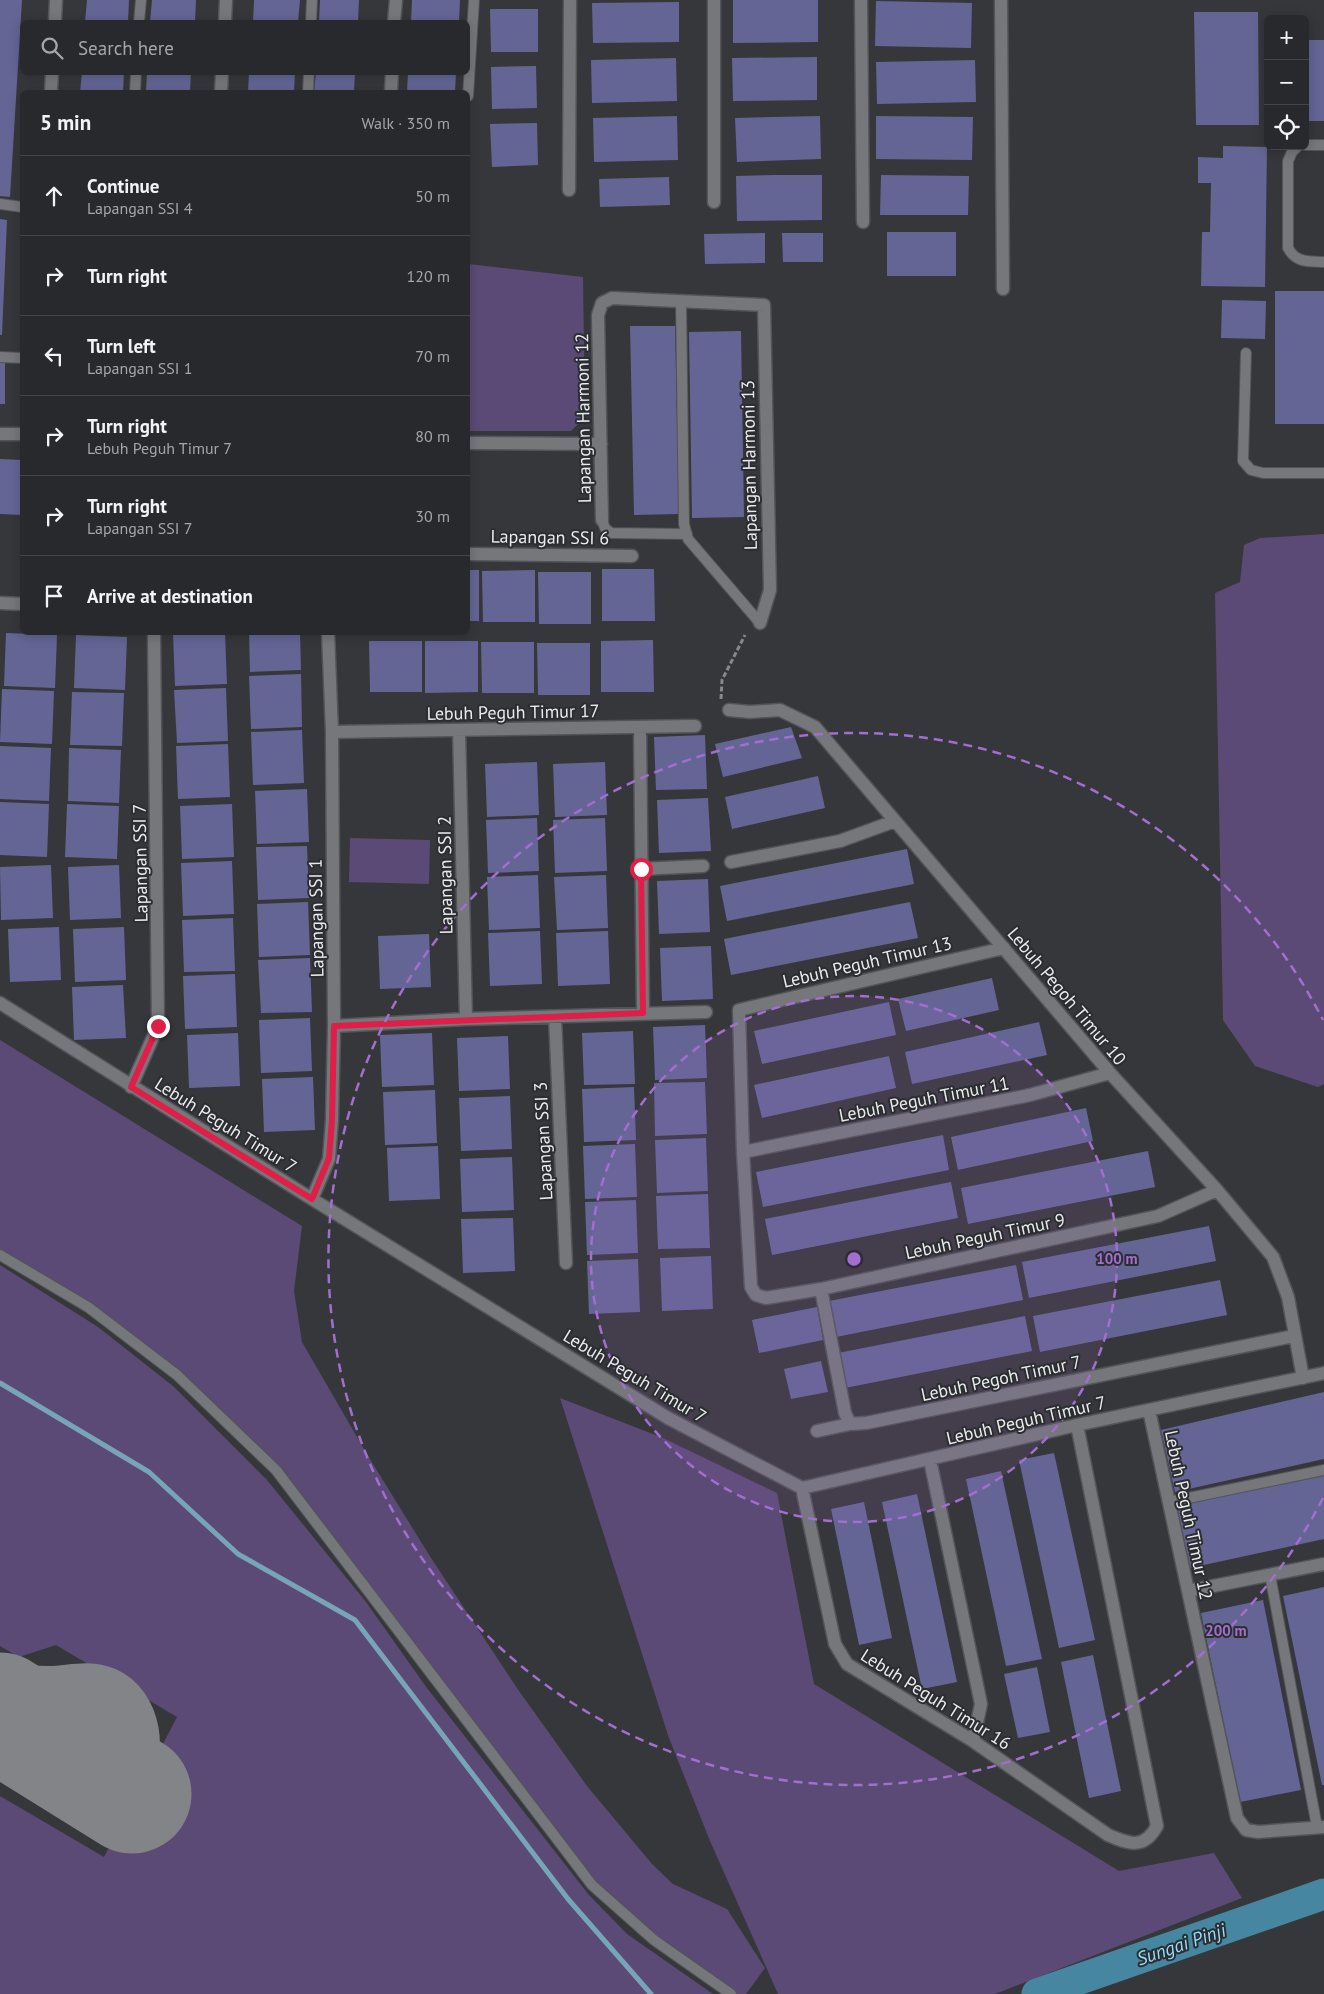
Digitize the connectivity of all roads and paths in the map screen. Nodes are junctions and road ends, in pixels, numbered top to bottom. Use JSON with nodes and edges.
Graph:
{"nodes":[{"id":1,"x":56,"y":0,"type":"edge"},
{"id":2,"x":141,"y":0,"type":"edge"},
{"id":3,"x":226,"y":0,"type":"edge"},
{"id":4,"x":312,"y":0,"type":"edge"},
{"id":5,"x":396,"y":0,"type":"edge"},
{"id":6,"x":474,"y":0,"type":"edge"},
{"id":7,"x":570,"y":0,"type":"edge"},
{"id":8,"x":714,"y":0,"type":"edge"},
{"id":9,"x":861,"y":0,"type":"edge"},
{"id":10,"x":1001,"y":0,"type":"edge"},
{"id":11,"x":55,"y":20,"type":"edge"},
{"id":12,"x":139,"y":20,"type":"edge"},
{"id":13,"x":225,"y":20,"type":"edge"},
{"id":14,"x":311,"y":20,"type":"edge"},
{"id":15,"x":394,"y":20,"type":"edge"},
{"id":16,"x":470,"y":64,"type":"edge"},
{"id":17,"x":52,"y":75,"type":"edge"},
{"id":18,"x":136,"y":75,"type":"edge"},
{"id":19,"x":222,"y":75,"type":"edge"},
{"id":20,"x":309,"y":75,"type":"edge"},
{"id":21,"x":392,"y":75,"type":"edge"},
{"id":22,"x":469,"y":75,"type":"edge"},
{"id":23,"x":51,"y":90,"type":"edge"},
{"id":24,"x":135,"y":90,"type":"edge"},
{"id":25,"x":221,"y":90,"type":"edge"},
{"id":26,"x":308,"y":90,"type":"edge"},
{"id":27,"x":391,"y":90,"type":"edge"},
{"id":28,"x":468,"y":90,"type":"edge"},
{"id":29,"x":1324,"y":145,"type":"edge"},
{"id":30,"x":1309,"y":146,"type":"edge"},
{"id":31,"x":1294,"y":150,"type":"edge"},
{"id":32,"x":569,"y":190,"type":"dead end"},
{"id":33,"x":714,"y":202,"type":"dead end"},
{"id":34,"x":0,"y":204,"type":"edge"},
{"id":35,"x":20,"y":207,"type":"edge"},
{"id":36,"x":864,"y":222,"type":"dead end"},
{"id":37,"x":1324,"y":262,"type":"edge"},
{"id":38,"x":1003,"y":290,"type":"dead end"},
{"id":39,"x":681,"y":301,"type":"junction"},
{"id":40,"x":1246,"y":353,"type":"dead end"},
{"id":41,"x":0,"y":357,"type":"edge"},
{"id":42,"x":20,"y":358,"type":"edge"},
{"id":43,"x":0,"y":434,"type":"edge"},
{"id":44,"x":20,"y":434,"type":"edge"},
{"id":45,"x":470,"y":443,"type":"edge"},
{"id":46,"x":601,"y":444,"type":"junction"},
{"id":47,"x":1324,"y":473,"type":"edge"},
{"id":48,"x":602,"y":520,"type":"joint"},
{"id":49,"x":687,"y":534,"type":"junction"},
{"id":50,"x":470,"y":554,"type":"edge"},
{"id":51,"x":632,"y":556,"type":"dead end"},
{"id":52,"x":0,"y":604,"type":"edge"},
{"id":53,"x":20,"y":604,"type":"edge"},
{"id":54,"x":760,"y":623,"type":"joint"},
{"id":55,"x":154,"y":635,"type":"edge"},
{"id":56,"x":328,"y":635,"type":"edge"},
{"id":57,"x":745,"y":635,"type":"dead end"},
{"id":58,"x":729,"y":710,"type":"joint"},
{"id":59,"x":695,"y":726,"type":"dead end"},
{"id":60,"x":640,"y":728,"type":"junction"},
{"id":61,"x":459,"y":730,"type":"junction"},
{"id":62,"x":332,"y":732,"type":"junction"},
{"id":63,"x":895,"y":821,"type":"junction"},
{"id":64,"x":731,"y":862,"type":"dead end"},
{"id":65,"x":703,"y":866,"type":"dead end"},
{"id":66,"x":641,"y":869,"type":"junction"},
{"id":67,"x":1004,"y":948,"type":"junction"},
{"id":68,"x":0,"y":1003,"type":"edge"},
{"id":69,"x":706,"y":1012,"type":"dead end"},
{"id":70,"x":643,"y":1013,"type":"junction"},
{"id":71,"x":555,"y":1017,"type":"junction"},
{"id":72,"x":466,"y":1019,"type":"junction"},
{"id":73,"x":334,"y":1026,"type":"junction"},
{"id":74,"x":1110,"y":1073,"type":"junction"},
{"id":75,"x":131,"y":1087,"type":"junction"},
{"id":76,"x":743,"y":1152,"type":"junction"},
{"id":77,"x":1217,"y":1190,"type":"junction"},
{"id":78,"x":312,"y":1199,"type":"junction"},
{"id":79,"x":0,"y":1254,"type":"edge"},
{"id":80,"x":566,"y":1263,"type":"dead end"},
{"id":81,"x":821,"y":1289,"type":"junction"},
{"id":82,"x":1294,"y":1336,"type":"junction"},
{"id":83,"x":1324,"y":1373,"type":"edge"},
{"id":84,"x":1303,"y":1378,"type":"junction"},
{"id":85,"x":1149,"y":1410,"type":"junction"},
{"id":86,"x":850,"y":1424,"type":"junction"},
{"id":87,"x":1077,"y":1425,"type":"junction"},
{"id":88,"x":817,"y":1431,"type":"dead end"},
{"id":89,"x":930,"y":1460,"type":"junction"},
{"id":90,"x":1324,"y":1470,"type":"edge"},
{"id":91,"x":802,"y":1488,"type":"junction"},
{"id":92,"x":1169,"y":1502,"type":"junction"},
{"id":93,"x":1324,"y":1564,"type":"edge"},
{"id":94,"x":1270,"y":1575,"type":"junction"},
{"id":95,"x":1188,"y":1592,"type":"junction"},
{"id":96,"x":973,"y":1741,"type":"junction"},
{"id":97,"x":1320,"y":1827,"type":"edge"},
{"id":98,"x":730,"y":1994,"type":"edge"}],
"edges":[{"from":1,"to":11,"type":"street"},
{"from":2,"to":12,"type":"lane"},
{"from":3,"to":13,"type":"street"},
{"from":4,"to":14,"type":"lane"},
{"from":5,"to":15,"type":"street"},
{"from":6,"to":16,"type":"lane"},
{"from":7,"to":32,"type":"street"},
{"from":8,"to":33,"type":"street"},
{"from":9,"to":36,"type":"street"},
{"from":10,"to":38,"type":"street"},
{"from":17,"to":23,"type":"street"},
{"from":18,"to":24,"type":"lane"},
{"from":19,"to":25,"type":"street"},
{"from":20,"to":26,"type":"lane"},
{"from":21,"to":27,"type":"street"},
{"from":22,"to":28,"type":"lane"},
{"from":29,"to":30,"type":"lane"},
{"from":31,"to":37,"type":"lane"},
{"from":34,"to":35,"type":"lane"},
{"from":39,"to":46,"type":"street","name":"Lapangan Harmoni 12"},
{"from":39,"to":49,"type":"lane"},
{"from":39,"to":54,"type":"street","name":"Lapangan Harmoni 13"},
{"from":40,"to":47,"type":"lane"},
{"from":41,"to":42,"type":"lane"},
{"from":43,"to":44,"type":"street"},
{"from":45,"to":46,"type":"street"},
{"from":46,"to":48,"type":"street","name":"Lapangan Harmoni 12"},
{"from":48,"to":49,"type":"lane"},
{"from":49,"to":54,"type":"lane"},
{"from":50,"to":51,"type":"street","name":"Lapangan SSI 6"},
{"from":52,"to":53,"type":"street"},
{"from":55,"to":75,"type":"street","name":"Lapangan SSI 7"},
{"from":56,"to":62,"type":"street","name":"Lapangan SSI 1"},
{"from":57,"to":58,"type":"path"},
{"from":58,"to":63,"type":"street","name":"Lebuh Pegoh Timur 10"},
{"from":59,"to":60,"type":"street","name":"Lebuh Peguh Timur 17"},
{"from":60,"to":61,"type":"street","name":"Lebuh Peguh Timur 17"},
{"from":60,"to":66,"type":"street"},
{"from":61,"to":62,"type":"street","name":"Lebuh Peguh Timur 17"},
{"from":61,"to":72,"type":"street","name":"Lapangan SSI 2"},
{"from":62,"to":73,"type":"street","name":"Lapangan SSI 1"},
{"from":63,"to":64,"type":"street"},
{"from":63,"to":67,"type":"street","name":"Lebuh Pegoh Timur 10"},
{"from":65,"to":66,"type":"street"},
{"from":66,"to":70,"type":"street"},
{"from":67,"to":74,"type":"street","name":"Lebuh Pegoh Timur 10"},
{"from":67,"to":76,"type":"street","name":"Lebuh Peguh Timur 13"},
{"from":68,"to":75,"type":"street","name":"Lebuh Peguh Timur 7"},
{"from":69,"to":70,"type":"street"},
{"from":70,"to":71,"type":"street"},
{"from":71,"to":72,"type":"street"},
{"from":71,"to":80,"type":"street","name":"Lapangan SSI 3"},
{"from":72,"to":73,"type":"street"},
{"from":73,"to":78,"type":"street","name":"Lapangan SSI 1"},
{"from":74,"to":76,"type":"street","name":"Lebuh Peguh Timur 11"},
{"from":74,"to":77,"type":"street","name":"Lebuh Pegoh Timur 10"},
{"from":75,"to":78,"type":"street","name":"Lebuh Peguh Timur 7"},
{"from":76,"to":81,"type":"street","name":"Lebuh Peguh Timur 9"},
{"from":77,"to":81,"type":"street","name":"Lebuh Peguh Timur 9"},
{"from":77,"to":82,"type":"street","name":"Lebuh Pegoh Timur 10"},
{"from":78,"to":91,"type":"street","name":"Lebuh Peguh Timur 7"},
{"from":79,"to":98,"type":"lane"},
{"from":81,"to":86,"type":"street"},
{"from":82,"to":84,"type":"street","name":"Lebuh Pegoh Timur 10"},
{"from":82,"to":86,"type":"street","name":"Lebuh Pegoh Timur 7"},
{"from":83,"to":84,"type":"street","name":"Lebuh Peguh Timur 7"},
{"from":84,"to":85,"type":"street","name":"Lebuh Peguh Timur 7"},
{"from":85,"to":87,"type":"street","name":"Lebuh Peguh Timur 7"},
{"from":85,"to":92,"type":"street","name":"Lebuh Peguh Timur 12"},
{"from":86,"to":88,"type":"street","name":"Lebuh Pegoh Timur 7"},
{"from":87,"to":89,"type":"street","name":"Lebuh Peguh Timur 7"},
{"from":87,"to":96,"type":"street","name":"Lebuh Peguh Timur 16"},
{"from":89,"to":91,"type":"street","name":"Lebuh Peguh Timur 7"},
{"from":89,"to":96,"type":"street"},
{"from":90,"to":92,"type":"lane"},
{"from":91,"to":96,"type":"street","name":"Lebuh Peguh Timur 16"},
{"from":92,"to":95,"type":"street","name":"Lebuh Peguh Timur 12"},
{"from":93,"to":94,"type":"street"},
{"from":94,"to":95,"type":"street"},
{"from":94,"to":97,"type":"lane"},
{"from":95,"to":97,"type":"street","name":"Lebuh Peguh Timur 12"}]}
